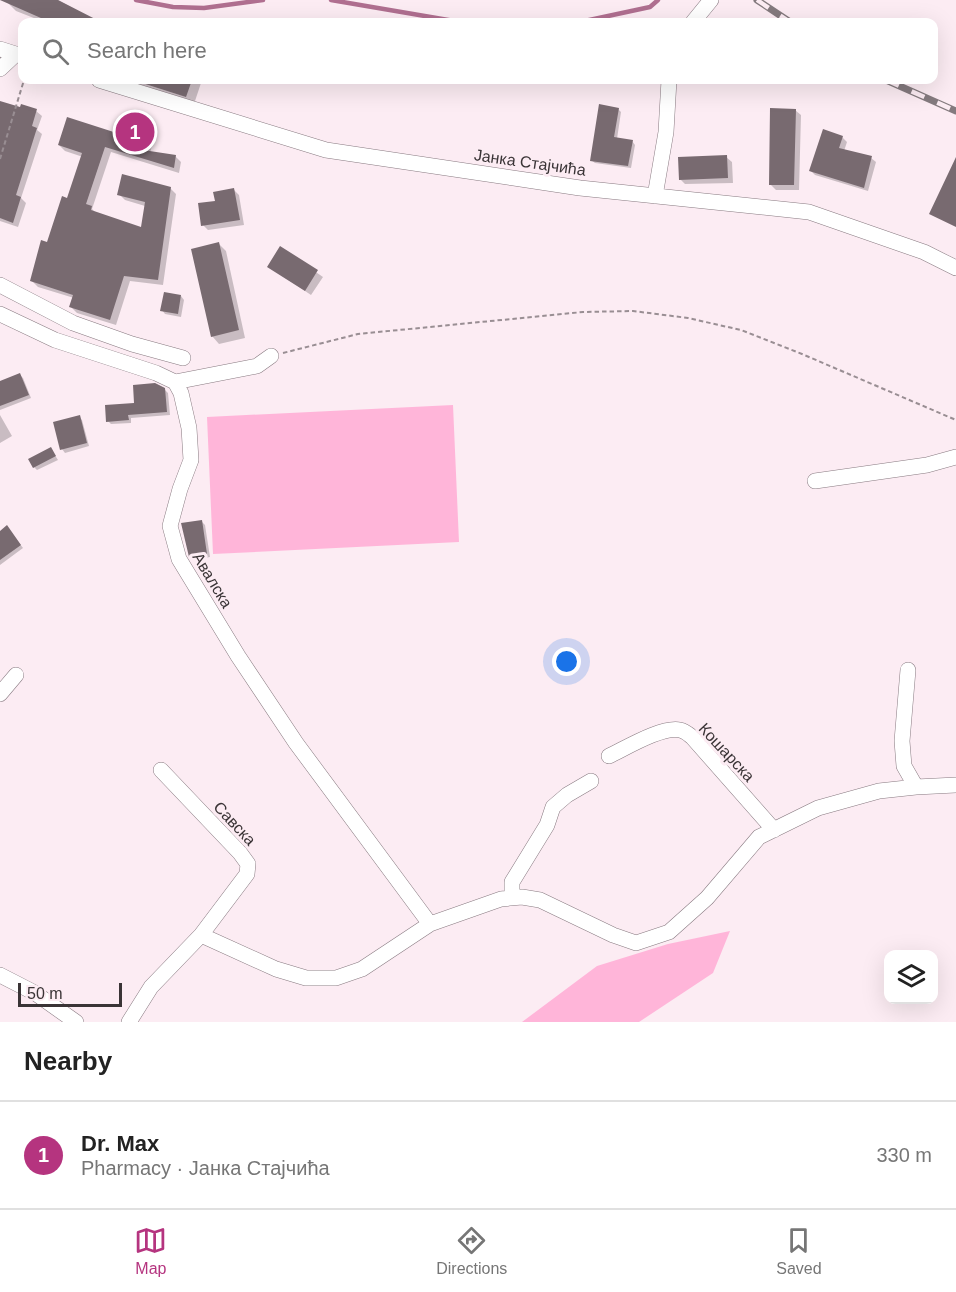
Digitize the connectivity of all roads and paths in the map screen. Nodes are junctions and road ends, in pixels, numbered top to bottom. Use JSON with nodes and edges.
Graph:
{"nodes":[{"id":1,"x":711,"y":0,"type":"edge"},
{"id":2,"x":696,"y":18,"type":"edge"},
{"id":3,"x":0,"y":49,"type":"edge"},
{"id":4,"x":18,"y":55,"type":"edge"},
{"id":5,"x":18,"y":56,"type":"edge"},
{"id":6,"x":0,"y":69,"type":"edge"},
{"id":7,"x":23,"y":84,"type":"edge"},
{"id":8,"x":112,"y":84,"type":"edge"},
{"id":9,"x":669,"y":84,"type":"edge"},
{"id":10,"x":0,"y":159,"type":"edge"},
{"id":11,"x":655,"y":196,"type":"junction"},
{"id":12,"x":956,"y":268,"type":"edge"},
{"id":13,"x":0,"y":285,"type":"edge"},
{"id":14,"x":0,"y":314,"type":"edge"},
{"id":15,"x":271,"y":356,"type":"joint"},
{"id":16,"x":183,"y":358,"type":"dead end"},
{"id":17,"x":175,"y":382,"type":"junction"},
{"id":18,"x":956,"y":420,"type":"edge"},
{"id":19,"x":956,"y":457,"type":"edge"},
{"id":20,"x":815,"y":481,"type":"dead end"},
{"id":21,"x":908,"y":670,"type":"dead end"},
{"id":22,"x":16,"y":675,"type":"dead end"},
{"id":23,"x":0,"y":694,"type":"edge"},
{"id":24,"x":609,"y":756,"type":"dead end"},
{"id":25,"x":161,"y":770,"type":"dead end"},
{"id":26,"x":591,"y":781,"type":"dead end"},
{"id":27,"x":956,"y":785,"type":"edge"},
{"id":28,"x":916,"y":787,"type":"junction"},
{"id":29,"x":774,"y":830,"type":"junction"},
{"id":30,"x":512,"y":898,"type":"junction"},
{"id":31,"x":430,"y":924,"type":"junction"},
{"id":32,"x":201,"y":935,"type":"junction"},
{"id":33,"x":0,"y":975,"type":"edge"},
{"id":34,"x":76,"y":1022,"type":"edge"},
{"id":35,"x":129,"y":1022,"type":"edge"}],
"edges":[{"from":1,"to":2,"type":"street"},
{"from":3,"to":4,"type":"street"},
{"from":5,"to":6,"type":"street"},
{"from":7,"to":10,"type":"path"},
{"from":8,"to":11,"type":"street","name":"Јанка Стајчића"},
{"from":9,"to":11,"type":"street"},
{"from":11,"to":12,"type":"street","name":"Јанка Стајчића"},
{"from":13,"to":16,"type":"street"},
{"from":14,"to":17,"type":"street"},
{"from":15,"to":17,"type":"street"},
{"from":15,"to":18,"type":"path"},
{"from":17,"to":31,"type":"street","name":"Авалска"},
{"from":19,"to":20,"type":"street"},
{"from":21,"to":28,"type":"street"},
{"from":22,"to":23,"type":"street"},
{"from":24,"to":29,"type":"street","name":"Кошарска"},
{"from":25,"to":32,"type":"street","name":"Савска"},
{"from":26,"to":30,"type":"street"},
{"from":27,"to":28,"type":"street"},
{"from":28,"to":29,"type":"street"},
{"from":29,"to":30,"type":"street"},
{"from":30,"to":31,"type":"street"},
{"from":31,"to":32,"type":"street"},
{"from":32,"to":35,"type":"street","name":"Савска"},
{"from":33,"to":34,"type":"street"}]}
